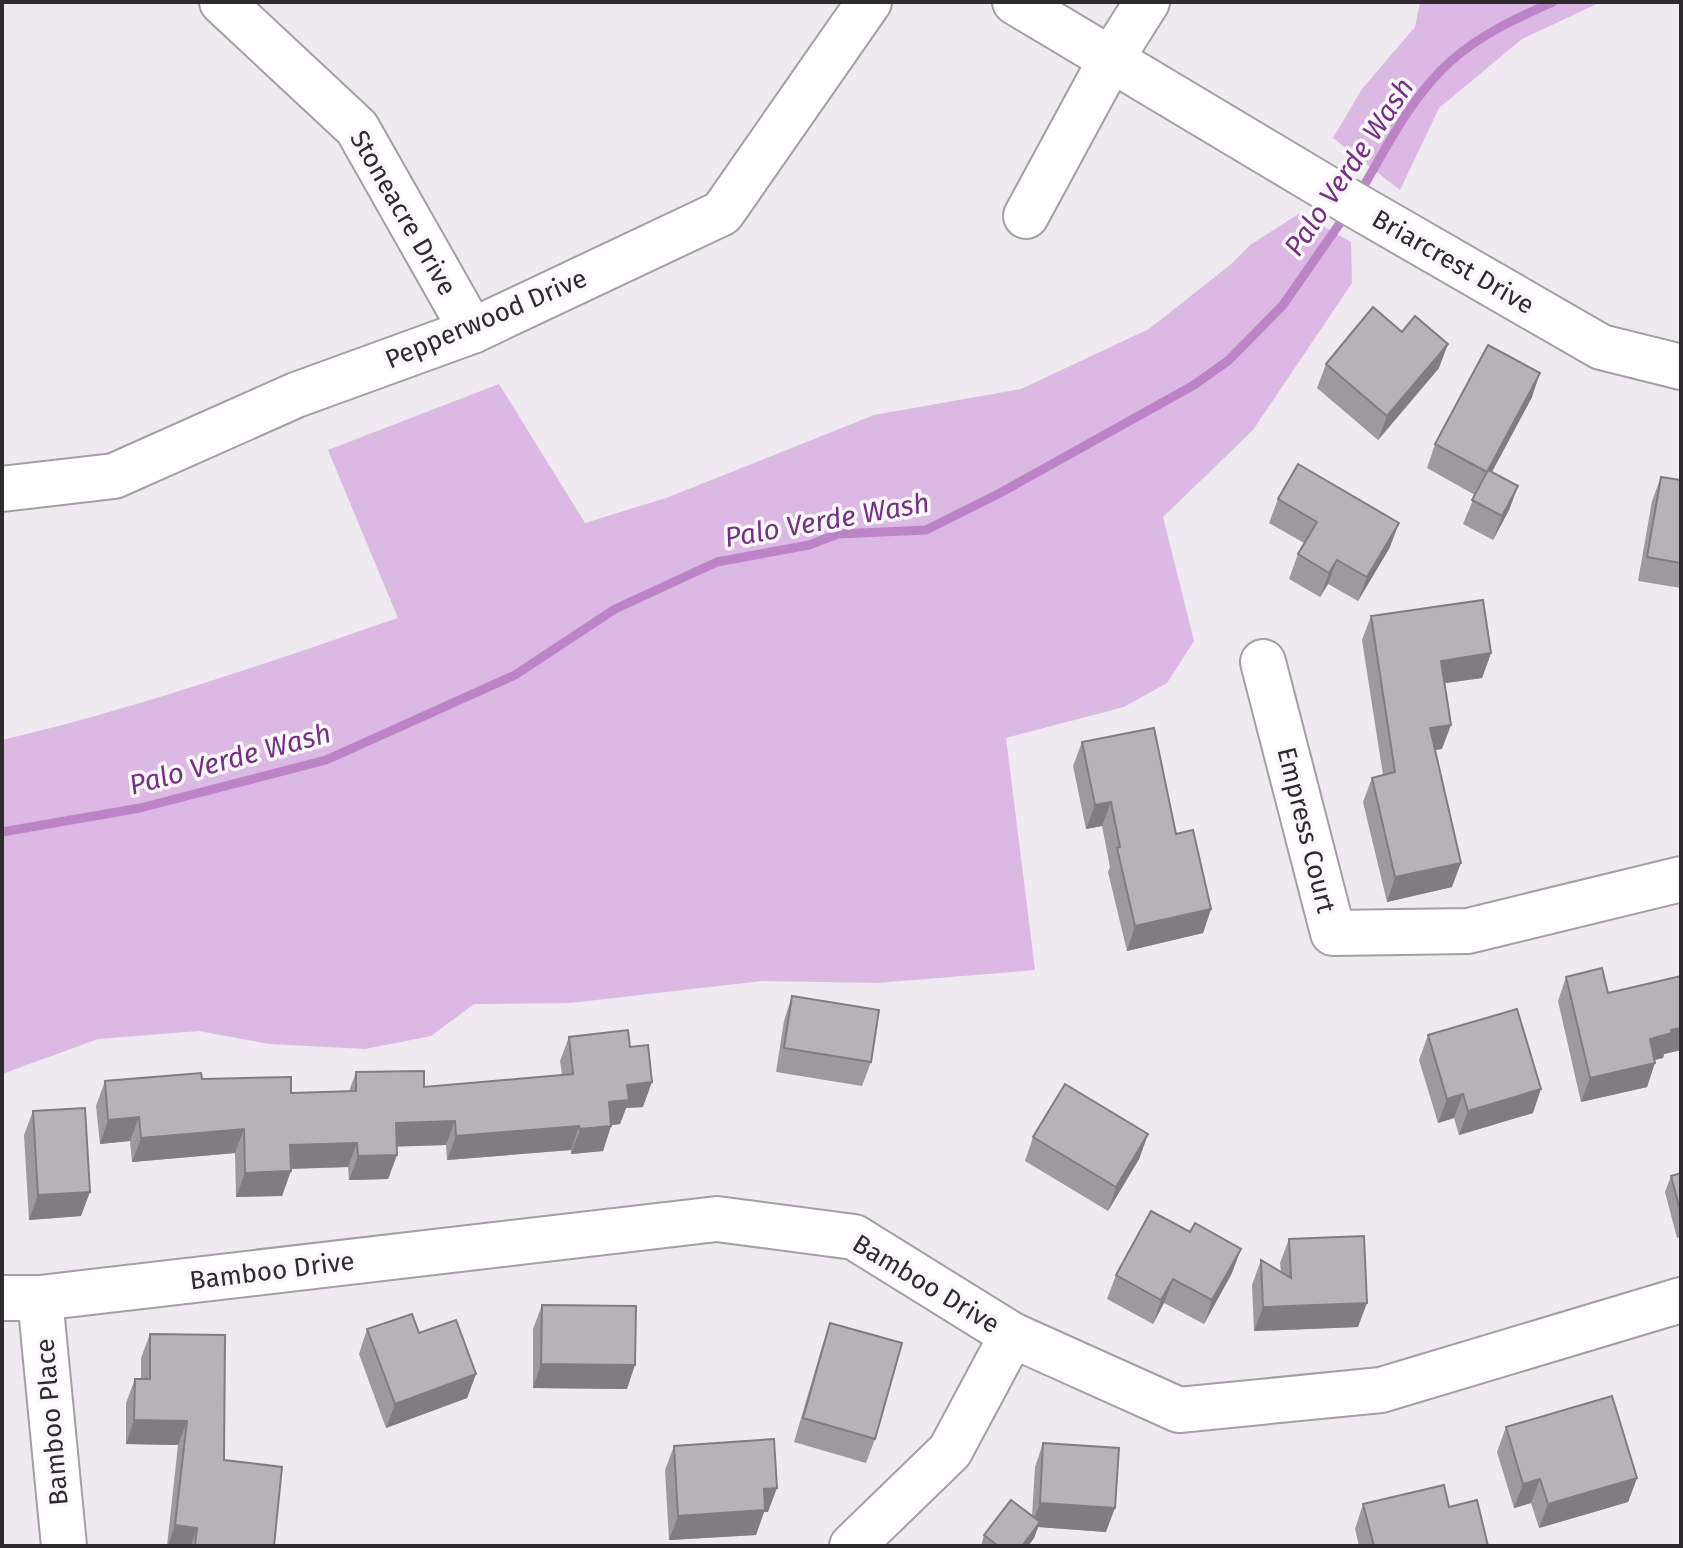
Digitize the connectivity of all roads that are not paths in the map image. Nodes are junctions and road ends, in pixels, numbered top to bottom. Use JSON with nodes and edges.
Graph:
{"nodes":[{"id":1,"x":222,"y":2,"type":"edge"},
{"id":2,"x":869,"y":2,"type":"edge"},
{"id":3,"x":1015,"y":2,"type":"edge"},
{"id":4,"x":1147,"y":2,"type":"edge"},
{"id":5,"x":1111,"y":59,"type":"junction"},
{"id":6,"x":1026,"y":216,"type":"dead end"},
{"id":7,"x":472,"y":331,"type":"junction"},
{"id":8,"x":1681,"y":367,"type":"edge"},
{"id":9,"x":2,"y":489,"type":"edge"},
{"id":10,"x":1263,"y":662,"type":"dead end"},
{"id":11,"x":1681,"y":879,"type":"edge"},
{"id":12,"x":21,"y":1298,"type":"edge"},
{"id":13,"x":1681,"y":1300,"type":"edge"},
{"id":14,"x":1012,"y":1335,"type":"junction"},
{"id":15,"x":64,"y":1546,"type":"edge"},
{"id":16,"x":852,"y":1546,"type":"edge"}],
"edges":[{"from":1,"to":7,"type":"street","name":"Stoneacre Drive"},
{"from":2,"to":7,"type":"street","name":"Pepperwood Drive"},
{"from":3,"to":5,"type":"street","name":"Briarcrest Drive"},
{"from":4,"to":5,"type":"street"},
{"from":5,"to":6,"type":"street"},
{"from":5,"to":8,"type":"street","name":"Briarcrest Drive"},
{"from":7,"to":9,"type":"street","name":"Pepperwood Drive"},
{"from":10,"to":11,"type":"street","name":"Empress Court"},
{"from":12,"to":14,"type":"street","name":"Bamboo Drive"},
{"from":12,"to":15,"type":"street","name":"Bamboo Place"},
{"from":13,"to":14,"type":"street","name":"Bamboo Drive"},
{"from":14,"to":16,"type":"street"}]}
